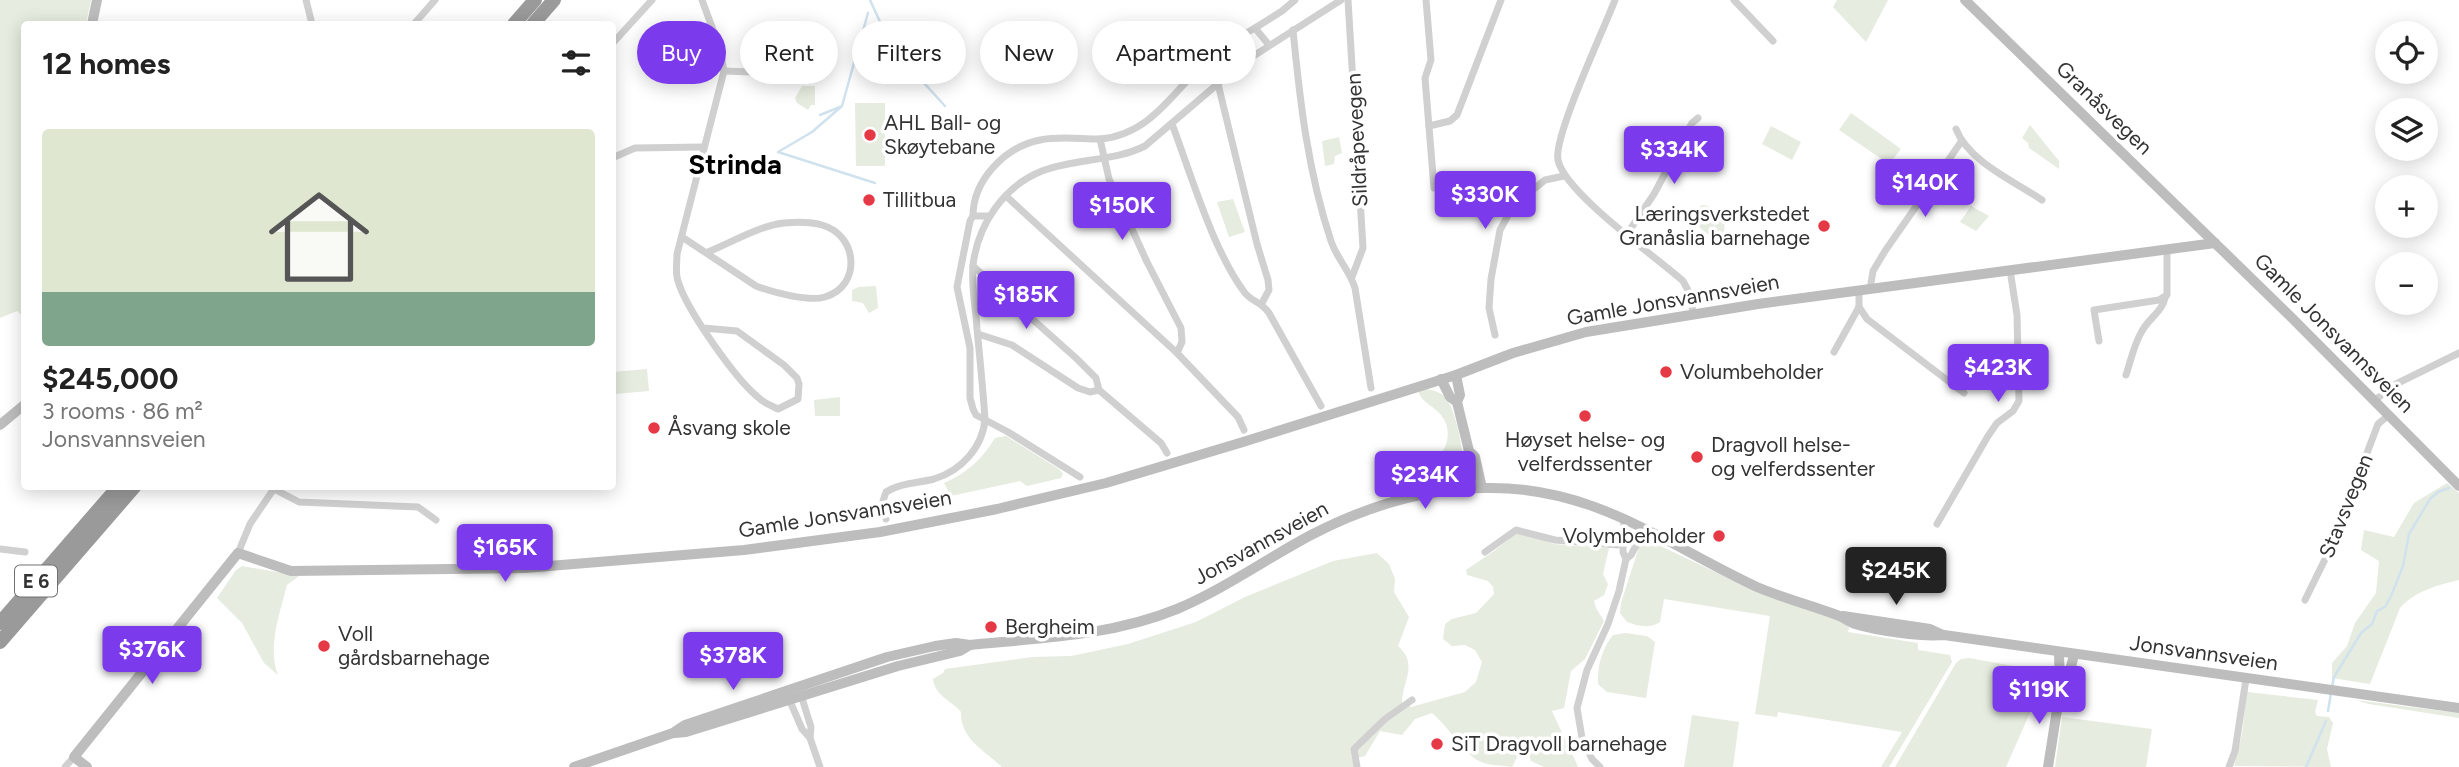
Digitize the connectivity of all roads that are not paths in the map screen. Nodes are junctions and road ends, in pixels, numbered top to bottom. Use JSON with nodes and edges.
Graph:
{"nodes":[{"id":1,"x":97,"y":0,"type":"edge"},
{"id":2,"x":306,"y":0,"type":"edge"},
{"id":3,"x":435,"y":0,"type":"edge"},
{"id":4,"x":535,"y":0,"type":"edge"},
{"id":5,"x":554,"y":0,"type":"edge"},
{"id":6,"x":652,"y":0,"type":"edge"},
{"id":7,"x":702,"y":0,"type":"edge"},
{"id":8,"x":1295,"y":0,"type":"edge"},
{"id":9,"x":1342,"y":0,"type":"edge"},
{"id":10,"x":1348,"y":0,"type":"edge"},
{"id":11,"x":1426,"y":0,"type":"edge"},
{"id":12,"x":1502,"y":0,"type":"edge"},
{"id":13,"x":1615,"y":0,"type":"edge"},
{"id":14,"x":1734,"y":0,"type":"edge"},
{"id":15,"x":1965,"y":0,"type":"edge"},
{"id":16,"x":93,"y":21,"type":"edge"},
{"id":17,"x":311,"y":21,"type":"edge"},
{"id":18,"x":417,"y":21,"type":"edge"},
{"id":19,"x":517,"y":21,"type":"edge"},
{"id":20,"x":536,"y":21,"type":"edge"},
{"id":21,"x":710,"y":21,"type":"edge"},
{"id":22,"x":1256,"y":27,"type":"edge"},
{"id":23,"x":1256,"y":29,"type":"edge"},
{"id":24,"x":1293,"y":30,"type":"junction"},
{"id":25,"x":616,"y":40,"type":"edge"},
{"id":26,"x":1773,"y":41,"type":"dead end"},
{"id":27,"x":1269,"y":46,"type":"junction"},
{"id":28,"x":1256,"y":56,"type":"edge"},
{"id":29,"x":720,"y":84,"type":"edge"},
{"id":30,"x":1185,"y":84,"type":"edge"},
{"id":31,"x":1218,"y":84,"type":"joint"},
{"id":32,"x":1698,"y":118,"type":"dead end"},
{"id":33,"x":1172,"y":124,"type":"junction"},
{"id":34,"x":1429,"y":126,"type":"junction"},
{"id":35,"x":1956,"y":129,"type":"dead end"},
{"id":36,"x":1100,"y":139,"type":"junction"},
{"id":37,"x":1961,"y":142,"type":"junction"},
{"id":38,"x":703,"y":147,"type":"junction"},
{"id":39,"x":616,"y":156,"type":"edge"},
{"id":40,"x":1103,"y":159,"type":"junction"},
{"id":41,"x":1564,"y":176,"type":"junction"},
{"id":42,"x":1434,"y":188,"type":"dead end"},
{"id":43,"x":1006,"y":195,"type":"junction"},
{"id":44,"x":2042,"y":200,"type":"dead end"},
{"id":45,"x":973,"y":216,"type":"junction"},
{"id":46,"x":989,"y":216,"type":"junction"},
{"id":47,"x":1627,"y":234,"type":"junction"},
{"id":48,"x":682,"y":237,"type":"junction"},
{"id":49,"x":2215,"y":243,"type":"junction"},
{"id":50,"x":2167,"y":249,"type":"junction"},
{"id":51,"x":708,"y":252,"type":"junction"},
{"id":52,"x":973,"y":266,"type":"junction"},
{"id":53,"x":2010,"y":270,"type":"junction"},
{"id":54,"x":1352,"y":277,"type":"junction"},
{"id":55,"x":1865,"y":290,"type":"junction"},
{"id":56,"x":2165,"y":298,"type":"junction"},
{"id":57,"x":1262,"y":303,"type":"junction"},
{"id":58,"x":1859,"y":307,"type":"junction"},
{"id":59,"x":1693,"y":313,"type":"junction"},
{"id":60,"x":704,"y":328,"type":"junction"},
{"id":61,"x":978,"y":334,"type":"junction"},
{"id":62,"x":1495,"y":335,"type":"dead end"},
{"id":63,"x":2099,"y":341,"type":"dead end"},
{"id":64,"x":1834,"y":352,"type":"dead end"},
{"id":65,"x":1177,"y":353,"type":"junction"},
{"id":66,"x":2459,"y":353,"type":"edge"},
{"id":67,"x":1456,"y":375,"type":"junction"},
{"id":68,"x":2126,"y":375,"type":"dead end"},
{"id":69,"x":1441,"y":379,"type":"junction"},
{"id":70,"x":1371,"y":388,"type":"dead end"},
{"id":71,"x":1099,"y":390,"type":"junction"},
{"id":72,"x":1964,"y":393,"type":"dead end"},
{"id":73,"x":2375,"y":400,"type":"junction"},
{"id":74,"x":1457,"y":402,"type":"junction"},
{"id":75,"x":1321,"y":406,"type":"dead end"},
{"id":76,"x":21,"y":408,"type":"edge"},
{"id":77,"x":2389,"y":415,"type":"junction"},
{"id":78,"x":985,"y":419,"type":"junction"},
{"id":79,"x":0,"y":425,"type":"edge"},
{"id":80,"x":1244,"y":430,"type":"dead end"},
{"id":81,"x":1469,"y":451,"type":"junction"},
{"id":82,"x":1167,"y":453,"type":"dead end"},
{"id":83,"x":1080,"y":477,"type":"dead end"},
{"id":84,"x":2459,"y":486,"type":"edge"},
{"id":85,"x":1482,"y":488,"type":"junction"},
{"id":86,"x":1468,"y":489,"type":"junction"},
{"id":87,"x":116,"y":490,"type":"edge"},
{"id":88,"x":130,"y":490,"type":"edge"},
{"id":89,"x":274,"y":490,"type":"edge"},
{"id":90,"x":278,"y":490,"type":"edge"},
{"id":91,"x":103,"y":514,"type":"junction"},
{"id":92,"x":1624,"y":518,"type":"junction"},
{"id":93,"x":886,"y":519,"type":"dead end"},
{"id":94,"x":436,"y":520,"type":"dead end"},
{"id":95,"x":1937,"y":524,"type":"dead end"},
{"id":96,"x":1645,"y":528,"type":"junction"},
{"id":97,"x":78,"y":543,"type":"junction"},
{"id":98,"x":1618,"y":545,"type":"dead end"},
{"id":99,"x":0,"y":549,"type":"edge"},
{"id":100,"x":25,"y":552,"type":"dead end"},
{"id":101,"x":1485,"y":552,"type":"dead end"},
{"id":102,"x":238,"y":553,"type":"junction"},
{"id":103,"x":1626,"y":559,"type":"junction"},
{"id":104,"x":2305,"y":600,"type":"dead end"},
{"id":105,"x":0,"y":623,"type":"edge"},
{"id":106,"x":0,"y":642,"type":"edge"},
{"id":107,"x":970,"y":645,"type":"junction"},
{"id":108,"x":2059,"y":653,"type":"junction"},
{"id":109,"x":2074,"y":655,"type":"junction"},
{"id":110,"x":2246,"y":679,"type":"junction"},
{"id":111,"x":793,"y":688,"type":"junction"},
{"id":112,"x":2060,"y":691,"type":"junction"},
{"id":113,"x":803,"y":696,"type":"junction"},
{"id":114,"x":1412,"y":700,"type":"dead end"},
{"id":115,"x":788,"y":701,"type":"junction"},
{"id":116,"x":2459,"y":708,"type":"edge"},
{"id":117,"x":673,"y":733,"type":"junction"},
{"id":118,"x":810,"y":738,"type":"junction"},
{"id":119,"x":74,"y":757,"type":"junction"},
{"id":120,"x":65,"y":767,"type":"edge"},
{"id":121,"x":87,"y":767,"type":"edge"},
{"id":122,"x":574,"y":767,"type":"edge"},
{"id":123,"x":820,"y":767,"type":"edge"},
{"id":124,"x":1357,"y":767,"type":"edge"},
{"id":125,"x":1600,"y":767,"type":"edge"},
{"id":126,"x":2048,"y":767,"type":"edge"},
{"id":127,"x":2229,"y":767,"type":"edge"}],
"edges":[{"from":1,"to":16,"type":"street"},
{"from":2,"to":17,"type":"street"},
{"from":3,"to":18,"type":"street"},
{"from":4,"to":19,"type":"highway"},
{"from":5,"to":20,"type":"highway"},
{"from":6,"to":25,"type":"street"},
{"from":7,"to":21,"type":"street"},
{"from":8,"to":22,"type":"street"},
{"from":9,"to":24,"type":"street"},
{"from":10,"to":54,"type":"street","name":"Sildråpevegen"},
{"from":11,"to":34,"type":"street"},
{"from":12,"to":34,"type":"street"},
{"from":13,"to":41,"type":"street"},
{"from":14,"to":26,"type":"street"},
{"from":15,"to":49,"type":"street","name":"Granåsvegen"},
{"from":23,"to":27,"type":"street"},
{"from":24,"to":27,"type":"street"},
{"from":24,"to":54,"type":"street","name":"Sildråpevegen"},
{"from":27,"to":28,"type":"street"},
{"from":29,"to":38,"type":"street"},
{"from":30,"to":36,"type":"street"},
{"from":31,"to":33,"type":"street"},
{"from":31,"to":57,"type":"street"},
{"from":32,"to":47,"type":"street"},
{"from":33,"to":40,"type":"street"},
{"from":33,"to":57,"type":"street"},
{"from":34,"to":42,"type":"street"},
{"from":35,"to":37,"type":"street"},
{"from":36,"to":40,"type":"street"},
{"from":36,"to":45,"type":"street"},
{"from":37,"to":44,"type":"street"},
{"from":37,"to":55,"type":"street"},
{"from":38,"to":39,"type":"street"},
{"from":38,"to":48,"type":"street"},
{"from":40,"to":43,"type":"street"},
{"from":40,"to":65,"type":"street"},
{"from":41,"to":47,"type":"street"},
{"from":41,"to":62,"type":"street"},
{"from":43,"to":46,"type":"street"},
{"from":43,"to":65,"type":"street"},
{"from":45,"to":46,"type":"street"},
{"from":45,"to":78,"type":"street"},
{"from":46,"to":52,"type":"street"},
{"from":47,"to":59,"type":"street"},
{"from":48,"to":51,"type":"street"},
{"from":48,"to":60,"type":"street"},
{"from":49,"to":50,"type":"street","name":"Gamle Jonsvannsveien"},
{"from":49,"to":73,"type":"street","name":"Gamle Jonsvannsveien"},
{"from":50,"to":53,"type":"street","name":"Gamle Jonsvannsveien"},
{"from":50,"to":56,"type":"street"},
{"from":51,"to":51,"type":"street"},
{"from":52,"to":61,"type":"street"},
{"from":52,"to":71,"type":"street"},
{"from":53,"to":55,"type":"street","name":"Gamle Jonsvannsveien"},
{"from":53,"to":95,"type":"street"},
{"from":54,"to":70,"type":"street","name":"Sildråpevegen"},
{"from":55,"to":58,"type":"street"},
{"from":55,"to":59,"type":"street","name":"Gamle Jonsvannsveien"},
{"from":56,"to":63,"type":"street"},
{"from":56,"to":68,"type":"street"},
{"from":57,"to":75,"type":"street"},
{"from":58,"to":64,"type":"street"},
{"from":58,"to":72,"type":"street"},
{"from":59,"to":67,"type":"street","name":"Gamle Jonsvannsveien"},
{"from":60,"to":60,"type":"street"},
{"from":61,"to":71,"type":"street"},
{"from":61,"to":78,"type":"street"},
{"from":65,"to":80,"type":"street"},
{"from":66,"to":73,"type":"street"},
{"from":67,"to":69,"type":"street","name":"Gamle Jonsvannsveien"},
{"from":67,"to":74,"type":"street"},
{"from":69,"to":74,"type":"street"},
{"from":69,"to":102,"type":"street","name":"Gamle Jonsvannsveien"},
{"from":71,"to":82,"type":"street"},
{"from":73,"to":77,"type":"street","name":"Gamle Jonsvannsveien"},
{"from":74,"to":81,"type":"street"},
{"from":76,"to":79,"type":"street"},
{"from":77,"to":84,"type":"street","name":"Gamle Jonsvannsveien"},
{"from":77,"to":104,"type":"street","name":"Stavsvegen"},
{"from":78,"to":83,"type":"street"},
{"from":78,"to":93,"type":"street"},
{"from":81,"to":85,"type":"street"},
{"from":81,"to":86,"type":"street"},
{"from":85,"to":86,"type":"street","name":"Jonsvannsveien"},
{"from":85,"to":92,"type":"street","name":"Jonsvannsveien"},
{"from":86,"to":107,"type":"street","name":"Jonsvannsveien"},
{"from":87,"to":91,"type":"highway","number":"E 6"},
{"from":88,"to":91,"type":"highway","number":"E 6"},
{"from":89,"to":102,"type":"street"},
{"from":90,"to":94,"type":"street"},
{"from":91,"to":97,"type":"highway","number":"E 6"},
{"from":92,"to":96,"type":"street","name":"Jonsvannsveien"},
{"from":92,"to":103,"type":"street"},
{"from":96,"to":103,"type":"street"},
{"from":96,"to":108,"type":"street","name":"Jonsvannsveien"},
{"from":97,"to":105,"type":"highway","number":"E 6"},
{"from":97,"to":106,"type":"highway","number":"E 6"},
{"from":98,"to":101,"type":"street"},
{"from":99,"to":100,"type":"street"},
{"from":102,"to":119,"type":"street"},
{"from":103,"to":125,"type":"street"},
{"from":107,"to":111,"type":"street","name":"Jonsvannsveien"},
{"from":107,"to":113,"type":"street","name":"Jonsvannsveien"},
{"from":108,"to":109,"type":"street","name":"Jonsvannsveien"},
{"from":108,"to":112,"type":"street"},
{"from":109,"to":110,"type":"street","name":"Jonsvannsveien"},
{"from":109,"to":112,"type":"street"},
{"from":110,"to":116,"type":"street","name":"Jonsvannsveien"},
{"from":110,"to":127,"type":"street"},
{"from":111,"to":113,"type":"street"},
{"from":111,"to":115,"type":"street"},
{"from":111,"to":117,"type":"street","name":"Jonsvannsveien"},
{"from":112,"to":126,"type":"street"},
{"from":113,"to":115,"type":"street","name":"Jonsvannsveien"},
{"from":113,"to":118,"type":"street"},
{"from":114,"to":124,"type":"street"},
{"from":115,"to":117,"type":"street","name":"Jonsvannsveien"},
{"from":115,"to":118,"type":"street"},
{"from":117,"to":122,"type":"street","name":"Jonsvannsveien"},
{"from":118,"to":123,"type":"street"},
{"from":119,"to":120,"type":"street"},
{"from":119,"to":121,"type":"street"}]}
